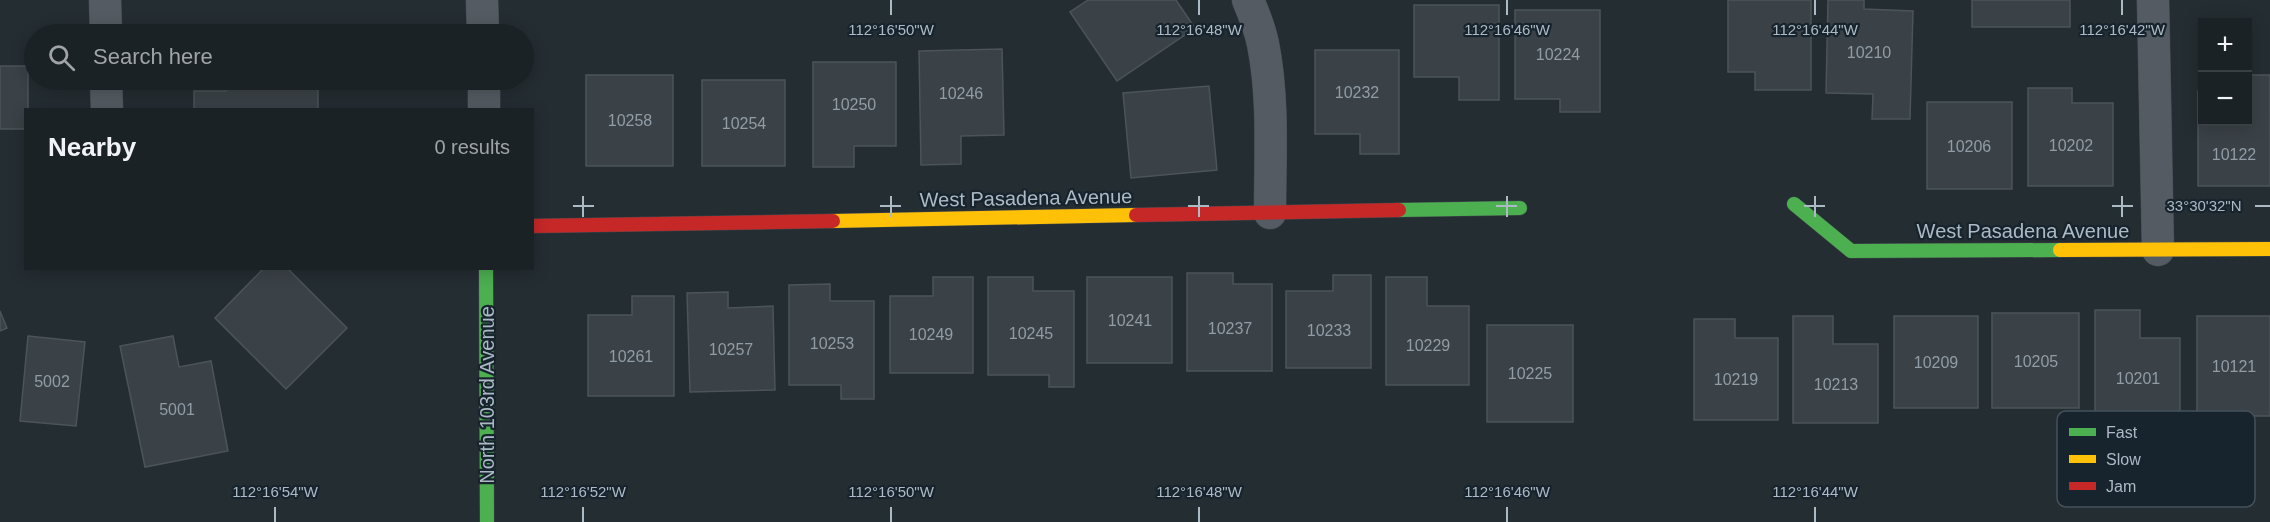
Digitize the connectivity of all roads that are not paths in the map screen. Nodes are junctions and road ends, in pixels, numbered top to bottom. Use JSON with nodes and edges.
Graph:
{"nodes":[{"id":1,"x":105,"y":0,"type":"edge"},
{"id":2,"x":482,"y":0,"type":"edge"},
{"id":3,"x":1248,"y":0,"type":"edge"},
{"id":4,"x":2153,"y":0,"type":"edge"},
{"id":5,"x":106,"y":24,"type":"edge"},
{"id":6,"x":483,"y":24,"type":"edge"},
{"id":7,"x":106,"y":90,"type":"edge"},
{"id":8,"x":484,"y":90,"type":"edge"},
{"id":9,"x":107,"y":108,"type":"edge"},
{"id":10,"x":484,"y":108,"type":"edge"},
{"id":11,"x":1794,"y":204,"type":"dead end"},
{"id":12,"x":1520,"y":208,"type":"dead end"},
{"id":13,"x":1270,"y":213,"type":"junction"},
{"id":14,"x":534,"y":226,"type":"edge"},
{"id":15,"x":2270,"y":249,"type":"edge"},
{"id":16,"x":2158,"y":250,"type":"junction"},
{"id":17,"x":486,"y":270,"type":"edge"},
{"id":18,"x":487,"y":522,"type":"edge"}],
"edges":[{"from":1,"to":5,"type":"street"},
{"from":2,"to":6,"type":"street"},
{"from":3,"to":13,"type":"street"},
{"from":4,"to":16,"type":"street"},
{"from":7,"to":9,"type":"street"},
{"from":8,"to":10,"type":"street"},
{"from":11,"to":16,"type":"street","name":"West Pasadena Avenue"},
{"from":12,"to":13,"type":"street","name":"West Pasadena Avenue"},
{"from":13,"to":14,"type":"street","name":"West Pasadena Avenue"},
{"from":15,"to":16,"type":"street","name":"West Pasadena Avenue"},
{"from":17,"to":18,"type":"street","name":"North 103rd Avenue"}]}
